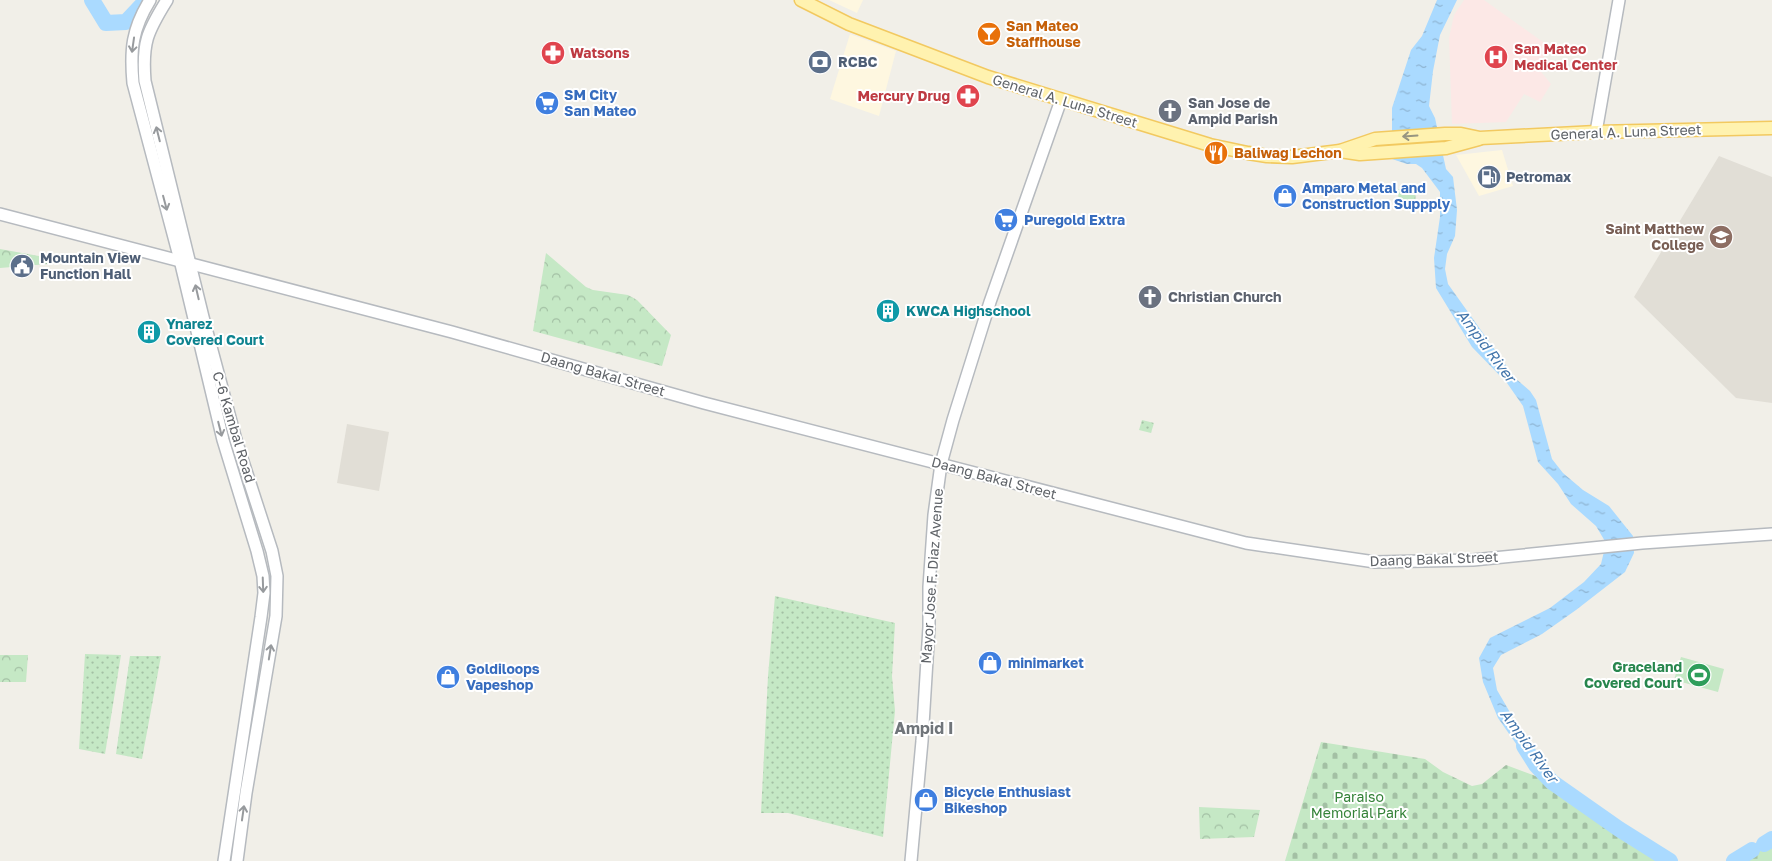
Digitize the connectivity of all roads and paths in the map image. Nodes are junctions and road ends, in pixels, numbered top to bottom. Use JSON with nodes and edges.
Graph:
{"nodes":[{"id":1,"x":150,"y":0,"type":"edge"},
{"id":2,"x":167,"y":0,"type":"edge"},
{"id":3,"x":801,"y":0,"type":"edge"},
{"id":4,"x":1619,"y":0,"type":"edge"},
{"id":5,"x":1061,"y":100,"type":"junction"},
{"id":6,"x":1772,"y":128,"type":"edge"},
{"id":7,"x":1596,"y":132,"type":"junction"},
{"id":8,"x":1480,"y":138,"type":"junction"},
{"id":9,"x":1340,"y":151,"type":"junction"},
{"id":10,"x":0,"y":214,"type":"edge"},
{"id":11,"x":185,"y":262,"type":"junction"},
{"id":12,"x":941,"y":464,"type":"junction"},
{"id":13,"x":1772,"y":534,"type":"edge"},
{"id":14,"x":224,"y":861,"type":"edge"},
{"id":15,"x":237,"y":861,"type":"edge"},
{"id":16,"x":911,"y":861,"type":"edge"}],
"edges":[{"from":1,"to":11,"type":"street","name":"C-6 Kambal Road","one_way":true},
{"from":11,"to":2,"type":"street","name":"C-6 Kambal Road","one_way":true},
{"from":3,"to":5,"type":"main road","name":"General A. Luna Street"},
{"from":4,"to":7,"type":"street"},
{"from":5,"to":9,"type":"main road","name":"General A. Luna Street"},
{"from":5,"to":12,"type":"street","name":"Mayor Jose F. Diaz Avenue"},
{"from":6,"to":7,"type":"main road","name":"General A. Luna Street"},
{"from":7,"to":8,"type":"main road","name":"General A. Luna Street"},
{"from":8,"to":9,"type":"main road","name":"General A. Luna Street"},
{"from":8,"to":9,"type":"main road","name":"General A. Luna Street","one_way":true},
{"from":10,"to":11,"type":"street","name":"Daang Bakal Street"},
{"from":11,"to":12,"type":"street","name":"Daang Bakal Street"},
{"from":11,"to":14,"type":"street","name":"C-6 Kambal Road","one_way":true},
{"from":15,"to":11,"type":"street","name":"C-6 Kambal Road","one_way":true},
{"from":12,"to":13,"type":"street","name":"Daang Bakal Street"},
{"from":12,"to":16,"type":"street","name":"Mayor Jose F. Diaz Avenue"}]}
